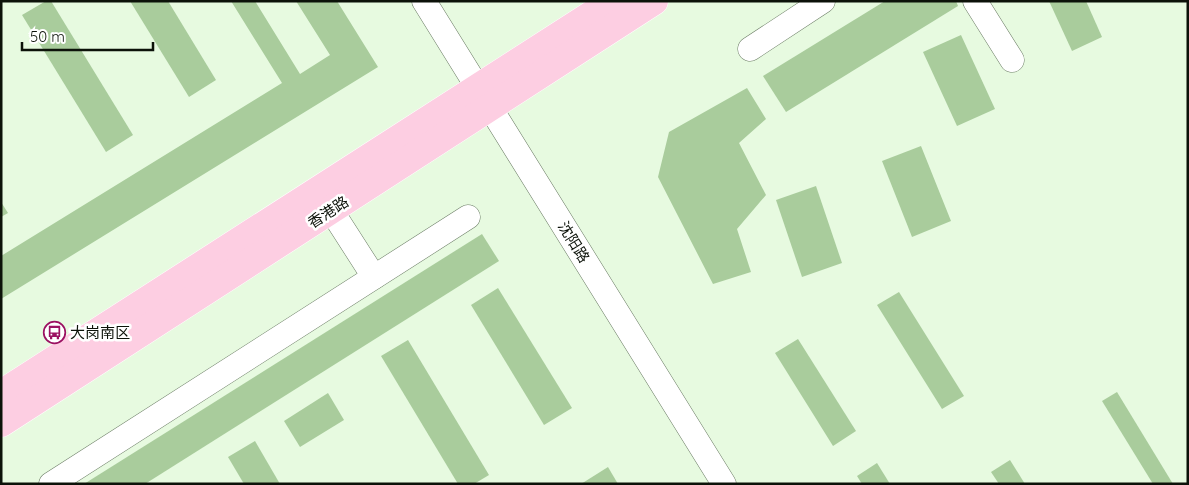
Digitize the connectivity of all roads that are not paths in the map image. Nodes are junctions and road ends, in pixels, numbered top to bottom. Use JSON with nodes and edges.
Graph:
{"nodes":[{"id":1,"x":424,"y":1,"type":"edge"},
{"id":2,"x":613,"y":1,"type":"edge"},
{"id":3,"x":654,"y":1,"type":"edge"},
{"id":4,"x":824,"y":1,"type":"edge"},
{"id":5,"x":975,"y":1,"type":"edge"},
{"id":6,"x":750,"y":49,"type":"dead end"},
{"id":7,"x":1012,"y":60,"type":"dead end"},
{"id":8,"x":484,"y":98,"type":"junction"},
{"id":9,"x":331,"y":210,"type":"junction"},
{"id":10,"x":468,"y":217,"type":"dead end"},
{"id":11,"x":374,"y":277,"type":"junction"},
{"id":12,"x":1,"y":394,"type":"edge"},
{"id":13,"x":1,"y":423,"type":"edge"},
{"id":14,"x":52,"y":484,"type":"edge"},
{"id":15,"x":724,"y":484,"type":"edge"}],
"edges":[{"from":1,"to":8,"type":"street","name":"沈阳路"},
{"from":2,"to":8,"type":"main road","name":"香港路"},
{"from":3,"to":8,"type":"main road","name":"香港路"},
{"from":4,"to":6,"type":"street"},
{"from":5,"to":7,"type":"street"},
{"from":8,"to":9,"type":"main road","name":"香港路"},
{"from":8,"to":12,"type":"main road","name":"香港路"},
{"from":8,"to":15,"type":"street","name":"沈阳路"},
{"from":9,"to":11,"type":"street"},
{"from":9,"to":13,"type":"main road","name":"香港路"},
{"from":10,"to":11,"type":"street"},
{"from":11,"to":14,"type":"street"}]}
